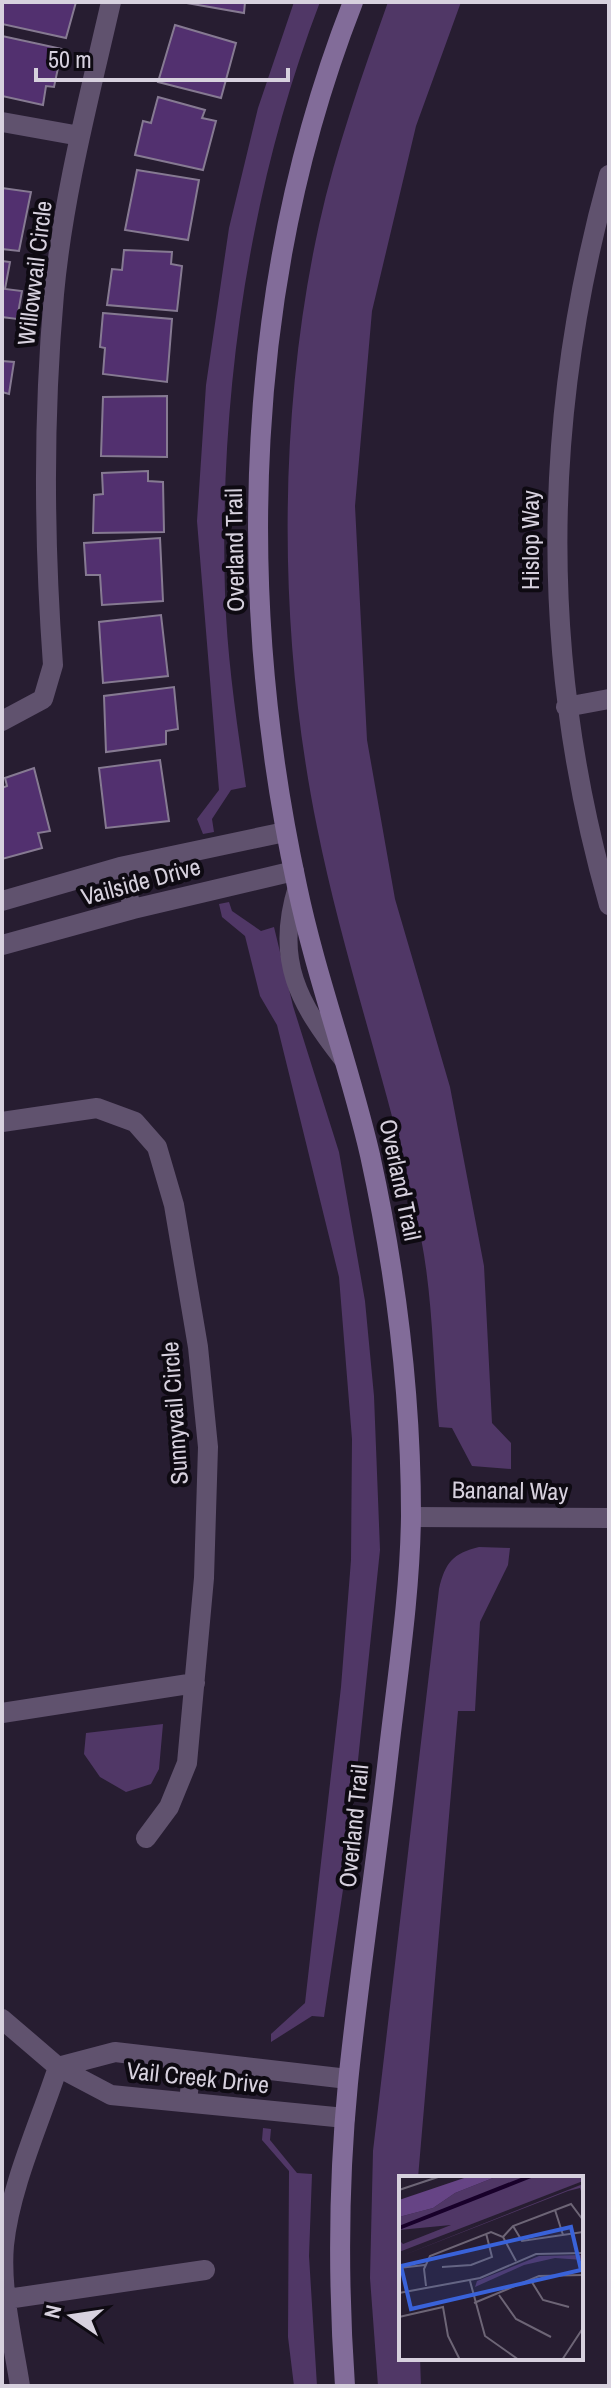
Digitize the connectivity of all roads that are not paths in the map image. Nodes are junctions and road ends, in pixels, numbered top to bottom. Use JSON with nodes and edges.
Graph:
{"nodes":[{"id":1,"x":111,"y":2,"type":"edge"},
{"id":2,"x":353,"y":2,"type":"edge"},
{"id":3,"x":2,"y":122,"type":"edge"},
{"id":4,"x":80,"y":136,"type":"junction"},
{"id":5,"x":609,"y":175,"type":"edge"},
{"id":6,"x":609,"y":699,"type":"edge"},
{"id":7,"x":566,"y":707,"type":"junction"},
{"id":8,"x":2,"y":721,"type":"edge"},
{"id":9,"x":285,"y":832,"type":"junction"},
{"id":10,"x":120,"y":867,"type":"junction"},
{"id":11,"x":296,"y":879,"type":"junction"},
{"id":12,"x":2,"y":901,"type":"edge"},
{"id":13,"x":609,"y":905,"type":"edge"},
{"id":14,"x":133,"y":909,"type":"junction"},
{"id":15,"x":2,"y":945,"type":"edge"},
{"id":16,"x":2,"y":1122,"type":"edge"},
{"id":17,"x":411,"y":1517,"type":"junction"},
{"id":18,"x":609,"y":1518,"type":"edge"},
{"id":19,"x":195,"y":1683,"type":"junction"},
{"id":20,"x":2,"y":1713,"type":"edge"},
{"id":21,"x":146,"y":1838,"type":"dead end"},
{"id":22,"x":2,"y":2019,"type":"edge"},
{"id":23,"x":192,"y":2061,"type":"junction"},
{"id":24,"x":58,"y":2067,"type":"junction"},
{"id":25,"x":348,"y":2079,"type":"junction"},
{"id":26,"x":188,"y":2103,"type":"junction"},
{"id":27,"x":345,"y":2118,"type":"junction"},
{"id":28,"x":205,"y":2270,"type":"dead end"},
{"id":29,"x":7,"y":2299,"type":"junction"},
{"id":30,"x":20,"y":2386,"type":"edge"},
{"id":31,"x":345,"y":2386,"type":"edge"}],
"edges":[{"from":1,"to":4,"type":"street","name":"Willowvail Circle"},
{"from":2,"to":9,"type":"street","name":"Overland Trail"},
{"from":3,"to":4,"type":"street"},
{"from":4,"to":8,"type":"street","name":"Willowvail Circle"},
{"from":5,"to":7,"type":"street","name":"Hislop Way"},
{"from":6,"to":7,"type":"street"},
{"from":7,"to":13,"type":"street","name":"Hislop Way"},
{"from":9,"to":10,"type":"street","name":"Vailside Drive"},
{"from":9,"to":11,"type":"street","name":"Overland Trail"},
{"from":10,"to":12,"type":"street","name":"Vailside Drive"},
{"from":10,"to":14,"type":"lane"},
{"from":11,"to":14,"type":"street","name":"Vailside Drive"},
{"from":11,"to":17,"type":"street","name":"Overland Trail"},
{"from":14,"to":15,"type":"street","name":"Vailside Drive"},
{"from":16,"to":19,"type":"street","name":"Sunnyvail Circle"},
{"from":17,"to":18,"type":"street","name":"Bananal Way"},
{"from":17,"to":25,"type":"street","name":"Overland Trail"},
{"from":19,"to":20,"type":"street"},
{"from":19,"to":21,"type":"street","name":"Sunnyvail Circle"},
{"from":22,"to":24,"type":"street"},
{"from":23,"to":24,"type":"street","name":"Vail Creek Drive"},
{"from":23,"to":25,"type":"street","name":"Vail Creek Drive"},
{"from":23,"to":26,"type":"lane"},
{"from":24,"to":26,"type":"street","name":"Vail Creek Drive"},
{"from":24,"to":29,"type":"street"},
{"from":25,"to":27,"type":"street","name":"Overland Trail"},
{"from":26,"to":27,"type":"street","name":"Vail Creek Drive"},
{"from":27,"to":31,"type":"street","name":"Overland Trail"},
{"from":28,"to":29,"type":"street"},
{"from":29,"to":30,"type":"street"}]}
